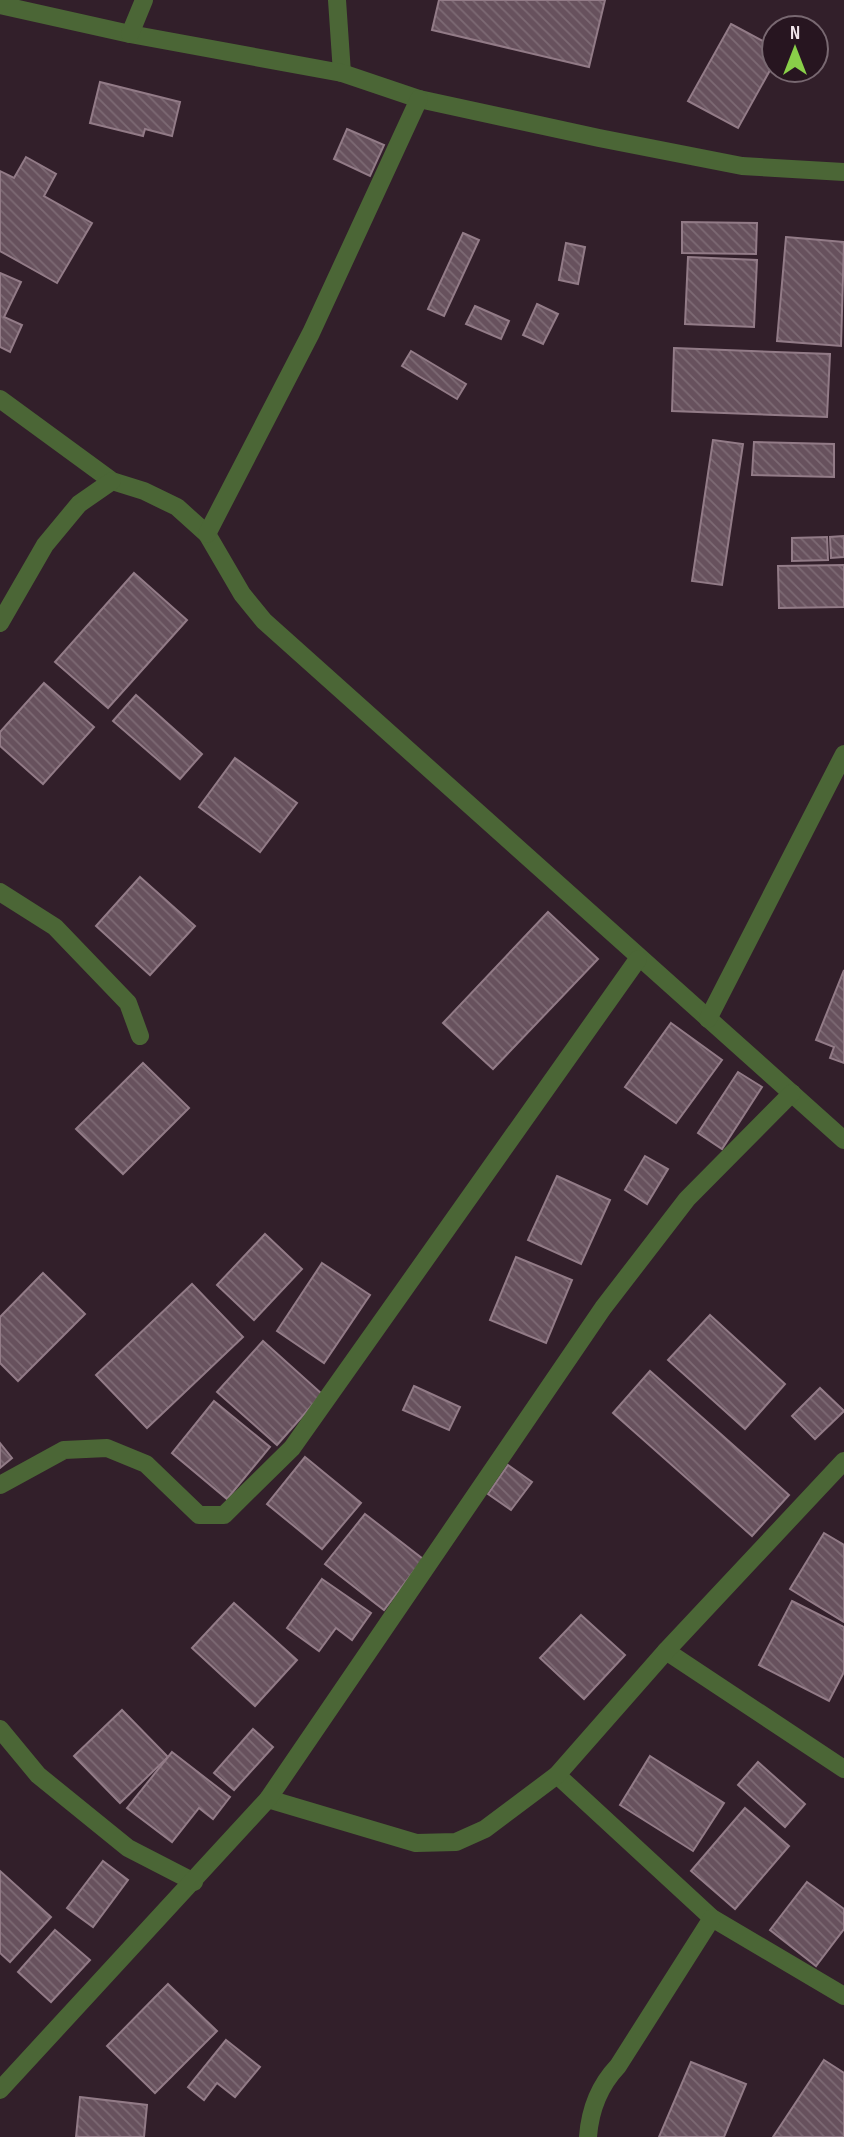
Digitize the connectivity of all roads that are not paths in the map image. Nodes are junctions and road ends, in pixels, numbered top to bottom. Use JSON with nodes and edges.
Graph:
{"nodes":[{"id":1,"x":144,"y":0,"type":"edge"},
{"id":2,"x":337,"y":0,"type":"edge"},
{"id":3,"x":0,"y":5,"type":"edge"},
{"id":4,"x":130,"y":34,"type":"junction"},
{"id":5,"x":342,"y":73,"type":"junction"},
{"id":6,"x":419,"y":99,"type":"junction"},
{"id":7,"x":844,"y":172,"type":"edge"},
{"id":8,"x":0,"y":399,"type":"edge"},
{"id":9,"x":111,"y":481,"type":"junction"},
{"id":10,"x":207,"y":534,"type":"junction"},
{"id":11,"x":0,"y":623,"type":"edge"},
{"id":12,"x":844,"y":754,"type":"edge"},
{"id":13,"x":0,"y":892,"type":"edge"},
{"id":14,"x":638,"y":959,"type":"junction"},
{"id":15,"x":708,"y":1019,"type":"junction"},
{"id":16,"x":140,"y":1036,"type":"dead end"},
{"id":17,"x":792,"y":1093,"type":"junction"},
{"id":18,"x":844,"y":1140,"type":"edge"},
{"id":19,"x":844,"y":1461,"type":"edge"},
{"id":20,"x":0,"y":1485,"type":"edge"},
{"id":21,"x":666,"y":1651,"type":"junction"},
{"id":22,"x":0,"y":1729,"type":"edge"},
{"id":23,"x":844,"y":1769,"type":"edge"},
{"id":24,"x":557,"y":1775,"type":"junction"},
{"id":25,"x":268,"y":1799,"type":"junction"},
{"id":26,"x":194,"y":1882,"type":"junction"},
{"id":27,"x":712,"y":1918,"type":"junction"},
{"id":28,"x":844,"y":1996,"type":"edge"},
{"id":29,"x":0,"y":2090,"type":"edge"},
{"id":30,"x":588,"y":2137,"type":"edge"}],
"edges":[{"from":1,"to":4,"type":"street"},
{"from":2,"to":5,"type":"street"},
{"from":3,"to":4,"type":"street"},
{"from":4,"to":5,"type":"street"},
{"from":5,"to":6,"type":"street"},
{"from":6,"to":7,"type":"street"},
{"from":6,"to":10,"type":"street"},
{"from":8,"to":9,"type":"street"},
{"from":9,"to":10,"type":"street"},
{"from":9,"to":11,"type":"street"},
{"from":10,"to":14,"type":"street"},
{"from":12,"to":15,"type":"street"},
{"from":13,"to":16,"type":"street"},
{"from":14,"to":15,"type":"street"},
{"from":14,"to":20,"type":"street"},
{"from":15,"to":17,"type":"street"},
{"from":17,"to":18,"type":"street"},
{"from":17,"to":25,"type":"street"},
{"from":19,"to":21,"type":"street"},
{"from":21,"to":23,"type":"street"},
{"from":21,"to":24,"type":"street"},
{"from":22,"to":26,"type":"street"},
{"from":24,"to":25,"type":"street"},
{"from":24,"to":27,"type":"street"},
{"from":25,"to":26,"type":"street"},
{"from":26,"to":29,"type":"street"},
{"from":27,"to":28,"type":"street"},
{"from":27,"to":30,"type":"street"}]}
